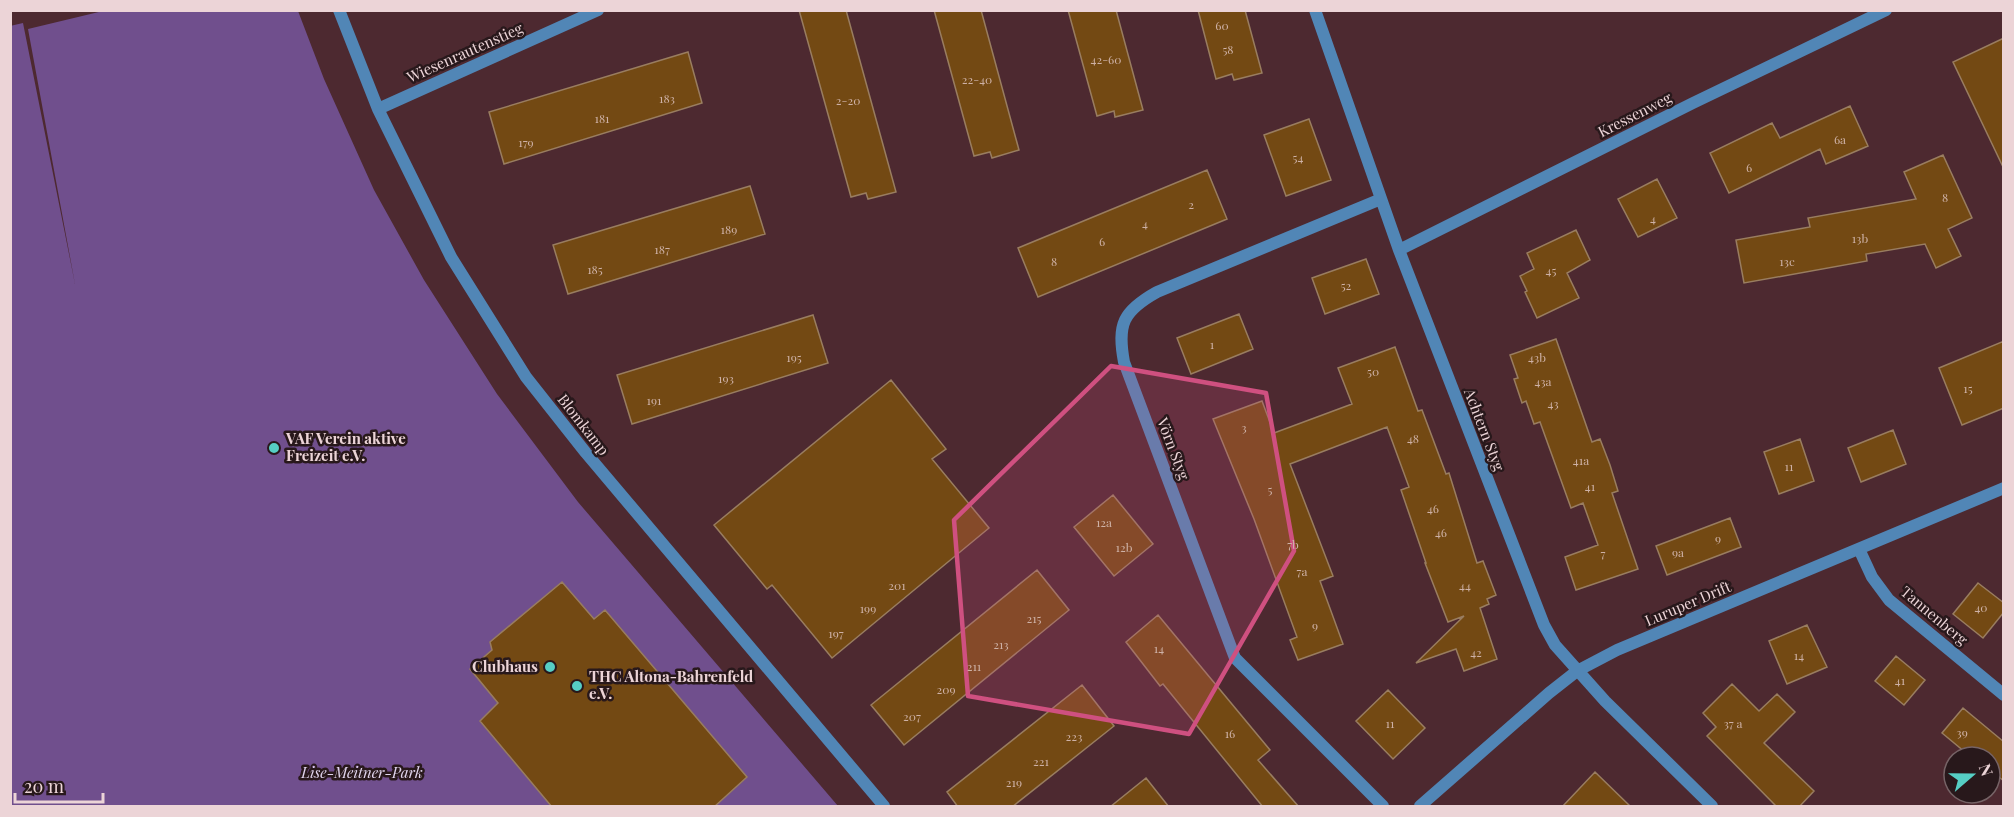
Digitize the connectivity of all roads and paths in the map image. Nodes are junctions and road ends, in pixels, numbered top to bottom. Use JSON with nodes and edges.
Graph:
{"nodes":[{"id":1,"x":339,"y":10,"type":"edge"},
{"id":2,"x":598,"y":10,"type":"edge"},
{"id":3,"x":1315,"y":10,"type":"edge"},
{"id":4,"x":1886,"y":10,"type":"edge"},
{"id":5,"x":378,"y":109,"type":"junction"},
{"id":6,"x":1381,"y":199,"type":"junction"},
{"id":7,"x":1398,"y":250,"type":"junction"},
{"id":8,"x":2004,"y":488,"type":"edge"},
{"id":9,"x":1859,"y":549,"type":"junction"},
{"id":10,"x":1577,"y":671,"type":"junction"},
{"id":11,"x":2004,"y":695,"type":"edge"},
{"id":12,"x":884,"y":807,"type":"edge"},
{"id":13,"x":1383,"y":807,"type":"edge"},
{"id":14,"x":1420,"y":807,"type":"edge"},
{"id":15,"x":1712,"y":807,"type":"edge"}],
"edges":[{"from":1,"to":5,"type":"street","name":"Blomkamp"},
{"from":2,"to":5,"type":"street","name":"Wiesenrautenstieg"},
{"from":3,"to":6,"type":"street","name":"Achtern Styg"},
{"from":4,"to":7,"type":"street","name":"Kressenweg"},
{"from":5,"to":12,"type":"street","name":"Blomkamp"},
{"from":6,"to":7,"type":"street","name":"Achtern Styg"},
{"from":6,"to":13,"type":"street","name":"Vörn Styg"},
{"from":7,"to":10,"type":"street","name":"Achtern Styg"},
{"from":8,"to":9,"type":"street","name":"Luruper Drift"},
{"from":9,"to":10,"type":"street","name":"Luruper Drift"},
{"from":9,"to":11,"type":"street","name":"Tannenberg"},
{"from":10,"to":14,"type":"street","name":"Luruper Drift"},
{"from":10,"to":15,"type":"street","name":"Achtern Styg"}]}
